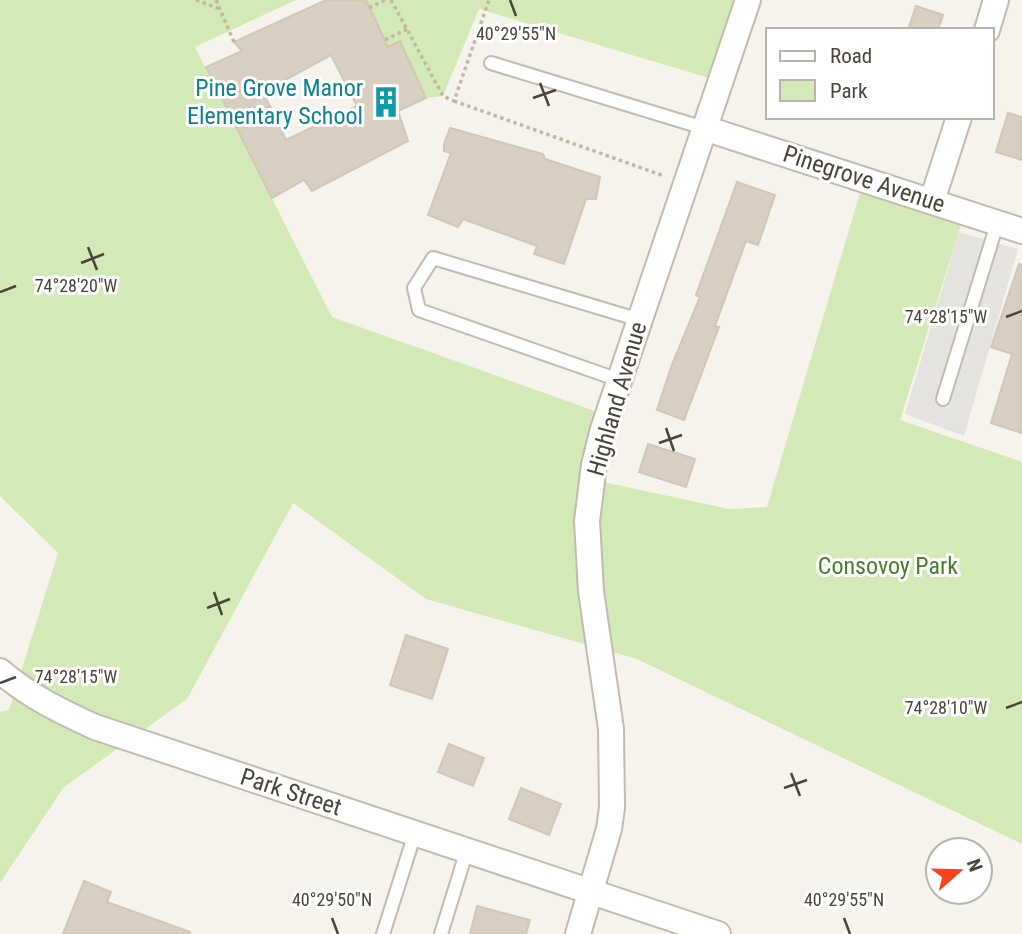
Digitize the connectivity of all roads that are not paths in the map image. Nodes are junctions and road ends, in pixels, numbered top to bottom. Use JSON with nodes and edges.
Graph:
{"nodes":[{"id":1,"x":748,"y":0,"type":"edge"},
{"id":2,"x":996,"y":0,"type":"edge"},
{"id":3,"x":988,"y":28,"type":"edge"},
{"id":4,"x":491,"y":64,"type":"dead end"},
{"id":5,"x":958,"y":119,"type":"edge"},
{"id":6,"x":704,"y":128,"type":"junction"},
{"id":7,"x":932,"y":201,"type":"junction"},
{"id":8,"x":997,"y":224,"type":"junction"},
{"id":9,"x":1022,"y":231,"type":"edge"},
{"id":10,"x":640,"y":320,"type":"junction"},
{"id":11,"x":619,"y":380,"type":"junction"},
{"id":12,"x":943,"y":399,"type":"dead end"},
{"id":13,"x":0,"y":671,"type":"edge"},
{"id":14,"x":415,"y":833,"type":"junction"},
{"id":15,"x":467,"y":850,"type":"junction"},
{"id":16,"x":592,"y":892,"type":"junction"},
{"id":17,"x":383,"y":934,"type":"edge"},
{"id":18,"x":441,"y":934,"type":"edge"},
{"id":19,"x":578,"y":934,"type":"edge"},
{"id":20,"x":718,"y":934,"type":"edge"}],
"edges":[{"from":1,"to":6,"type":"street","name":"Highland Avenue"},
{"from":2,"to":3,"type":"street"},
{"from":4,"to":6,"type":"lane"},
{"from":5,"to":7,"type":"street"},
{"from":6,"to":7,"type":"street","name":"Pinegrove Avenue"},
{"from":6,"to":10,"type":"street","name":"Highland Avenue"},
{"from":7,"to":8,"type":"street","name":"Pinegrove Avenue"},
{"from":8,"to":9,"type":"street","name":"Pinegrove Avenue"},
{"from":8,"to":12,"type":"lane"},
{"from":10,"to":11,"type":"street","name":"Highland Avenue"},
{"from":10,"to":11,"type":"lane"},
{"from":11,"to":16,"type":"street","name":"Highland Avenue"},
{"from":13,"to":14,"type":"street","name":"Park Street"},
{"from":14,"to":15,"type":"street","name":"Park Street"},
{"from":14,"to":17,"type":"lane"},
{"from":15,"to":16,"type":"street","name":"Park Street"},
{"from":15,"to":18,"type":"lane"},
{"from":16,"to":19,"type":"street","name":"Highland Avenue"},
{"from":16,"to":20,"type":"street","name":"Park Street"}]}
